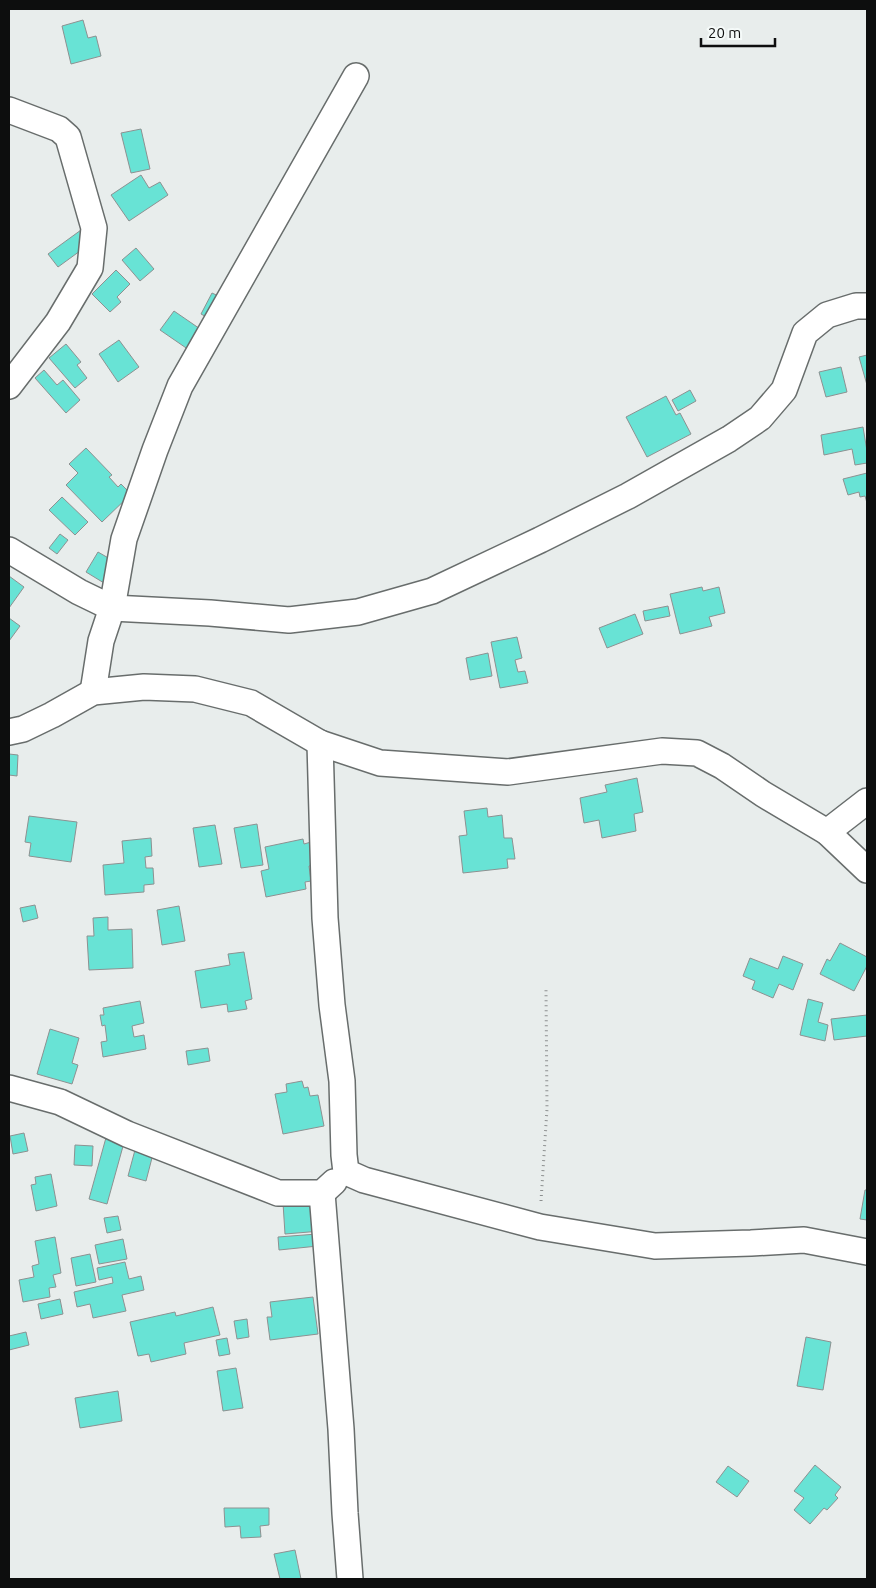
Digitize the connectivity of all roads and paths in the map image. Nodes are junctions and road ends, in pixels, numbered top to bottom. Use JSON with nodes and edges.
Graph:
{"nodes":[{"id":1,"x":356,"y":76,"type":"dead end"},
{"id":2,"x":9,"y":110,"type":"edge"},
{"id":3,"x":867,"y":306,"type":"edge"},
{"id":4,"x":9,"y":386,"type":"edge"},
{"id":5,"x":9,"y":550,"type":"edge"},
{"id":6,"x":112,"y":608,"type":"junction"},
{"id":7,"x":93,"y":692,"type":"junction"},
{"id":8,"x":9,"y":732,"type":"edge"},
{"id":9,"x":320,"y":743,"type":"junction"},
{"id":10,"x":867,"y":801,"type":"edge"},
{"id":11,"x":827,"y":832,"type":"junction"},
{"id":12,"x":867,"y":870,"type":"edge"},
{"id":13,"x":546,"y":990,"type":"dead end"},
{"id":14,"x":9,"y":1088,"type":"edge"},
{"id":15,"x":346,"y":1172,"type":"junction"},
{"id":16,"x":322,"y":1193,"type":"junction"},
{"id":17,"x":540,"y":1227,"type":"junction"},
{"id":18,"x":867,"y":1252,"type":"edge"},
{"id":19,"x":350,"y":1579,"type":"edge"}],
"edges":[{"from":1,"to":6,"type":"street"},
{"from":2,"to":4,"type":"street"},
{"from":3,"to":6,"type":"street"},
{"from":5,"to":6,"type":"street"},
{"from":6,"to":7,"type":"street"},
{"from":7,"to":8,"type":"street"},
{"from":7,"to":9,"type":"street"},
{"from":9,"to":11,"type":"street"},
{"from":9,"to":15,"type":"street"},
{"from":10,"to":11,"type":"street"},
{"from":11,"to":12,"type":"street"},
{"from":13,"to":17,"type":"path"},
{"from":14,"to":16,"type":"street"},
{"from":15,"to":16,"type":"street"},
{"from":15,"to":17,"type":"street"},
{"from":16,"to":19,"type":"street"},
{"from":17,"to":18,"type":"street"}]}
